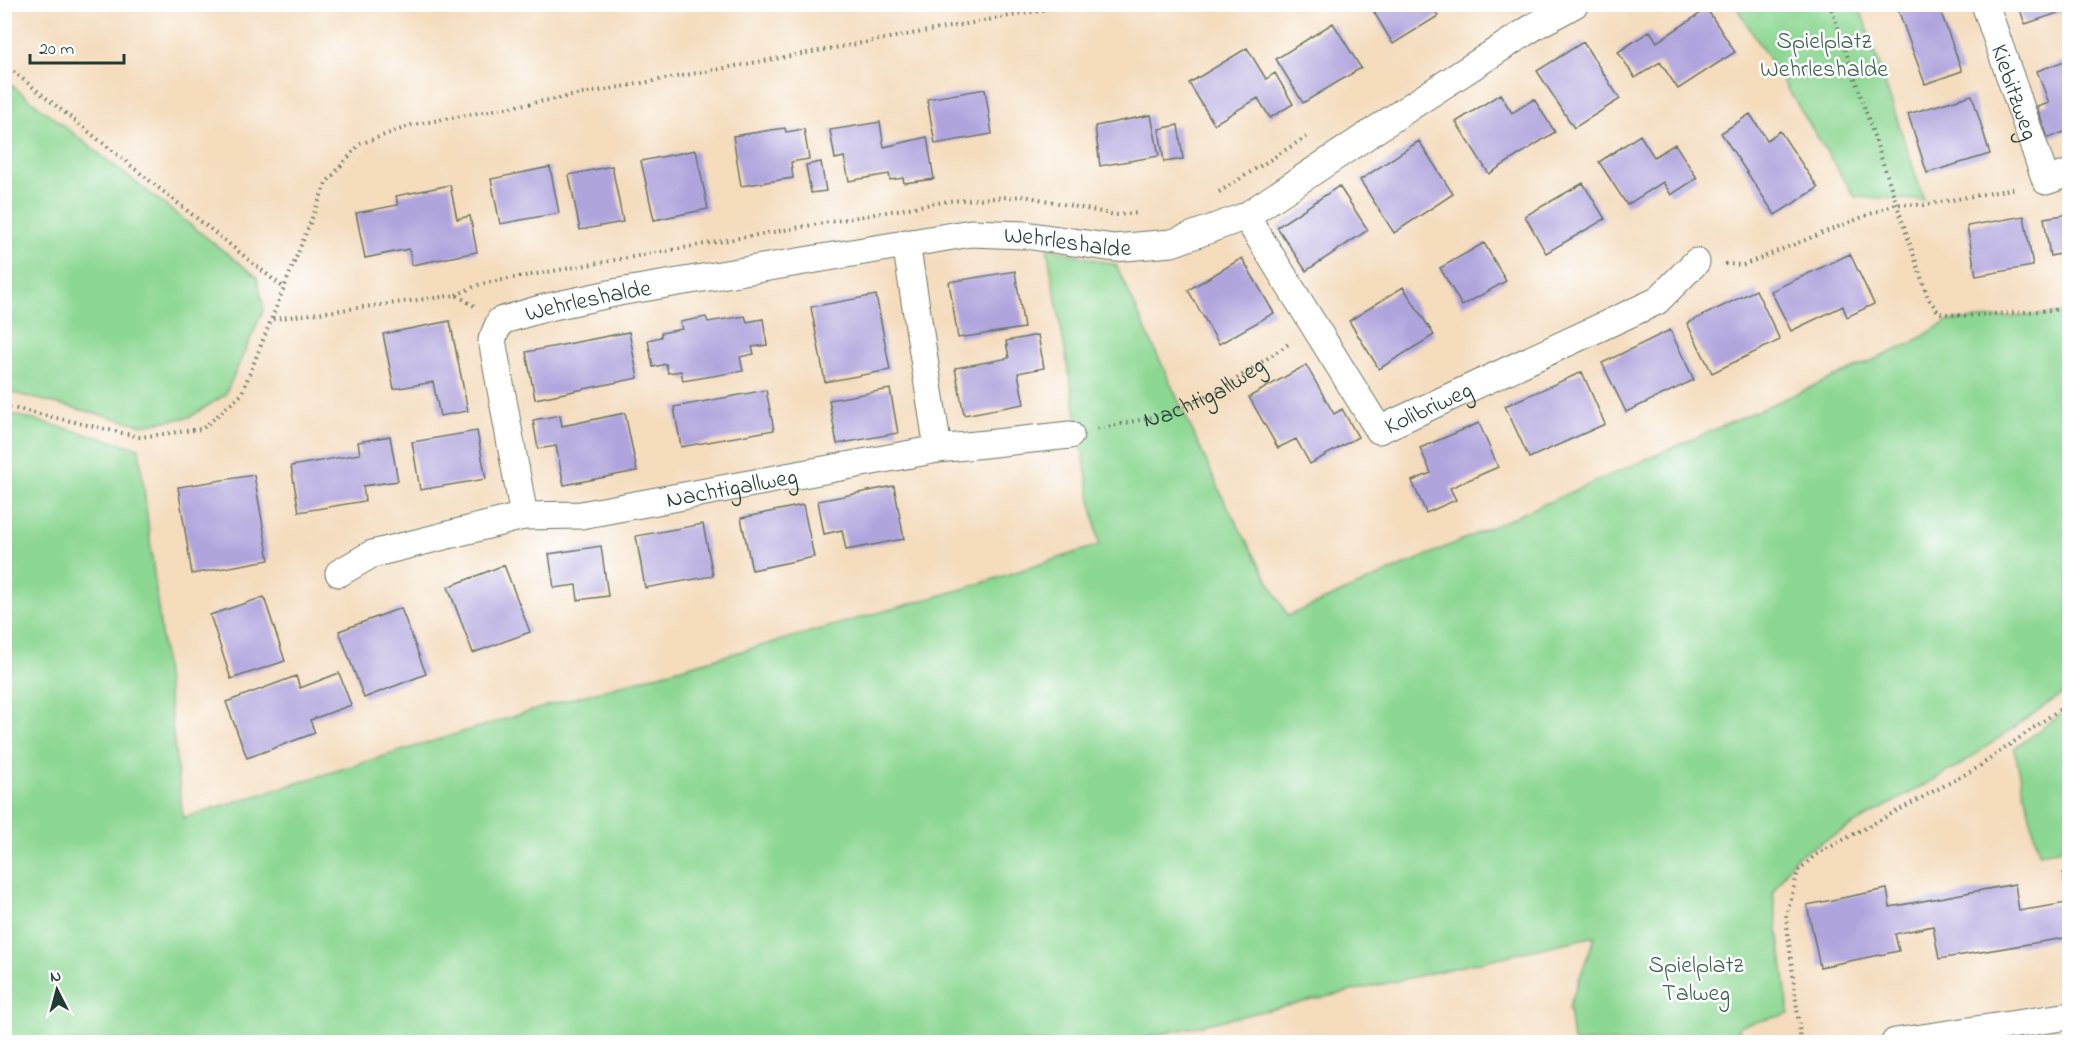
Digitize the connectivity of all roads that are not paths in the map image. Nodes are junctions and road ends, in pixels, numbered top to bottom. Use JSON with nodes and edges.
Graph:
{"nodes":[{"id":1,"x":1575,"y":4,"type":"edge"},
{"id":2,"x":1985,"y":4,"type":"edge"},
{"id":3,"x":2062,"y":177,"type":"edge"},
{"id":4,"x":1246,"y":216,"type":"junction"},
{"id":5,"x":906,"y":243,"type":"junction"},
{"id":6,"x":1695,"y":262,"type":"road end"},
{"id":7,"x":1070,"y":435,"type":"road end"},
{"id":8,"x":938,"y":449,"type":"junction"},
{"id":9,"x":524,"y":516,"type":"junction"},
{"id":10,"x":339,"y":573,"type":"dead end"},
{"id":11,"x":2070,"y":1016,"type":"edge"},
{"id":12,"x":1895,"y":1042,"type":"edge"}],
"edges":[{"from":1,"to":4,"type":"street","name":"Wehrleshalde"},
{"from":2,"to":3,"type":"street","name":"Kiebitzweg"},
{"from":4,"to":5,"type":"street","name":"Wehrleshalde"},
{"from":4,"to":6,"type":"street","name":"Kolibriweg"},
{"from":5,"to":8,"type":"street"},
{"from":5,"to":9,"type":"street","name":"Wehrleshalde"},
{"from":7,"to":8,"type":"street","name":"Nachtigallweg"},
{"from":8,"to":9,"type":"street","name":"Nachtigallweg"},
{"from":9,"to":10,"type":"street","name":"Nachtigallweg"},
{"from":11,"to":12,"type":"street"}]}
